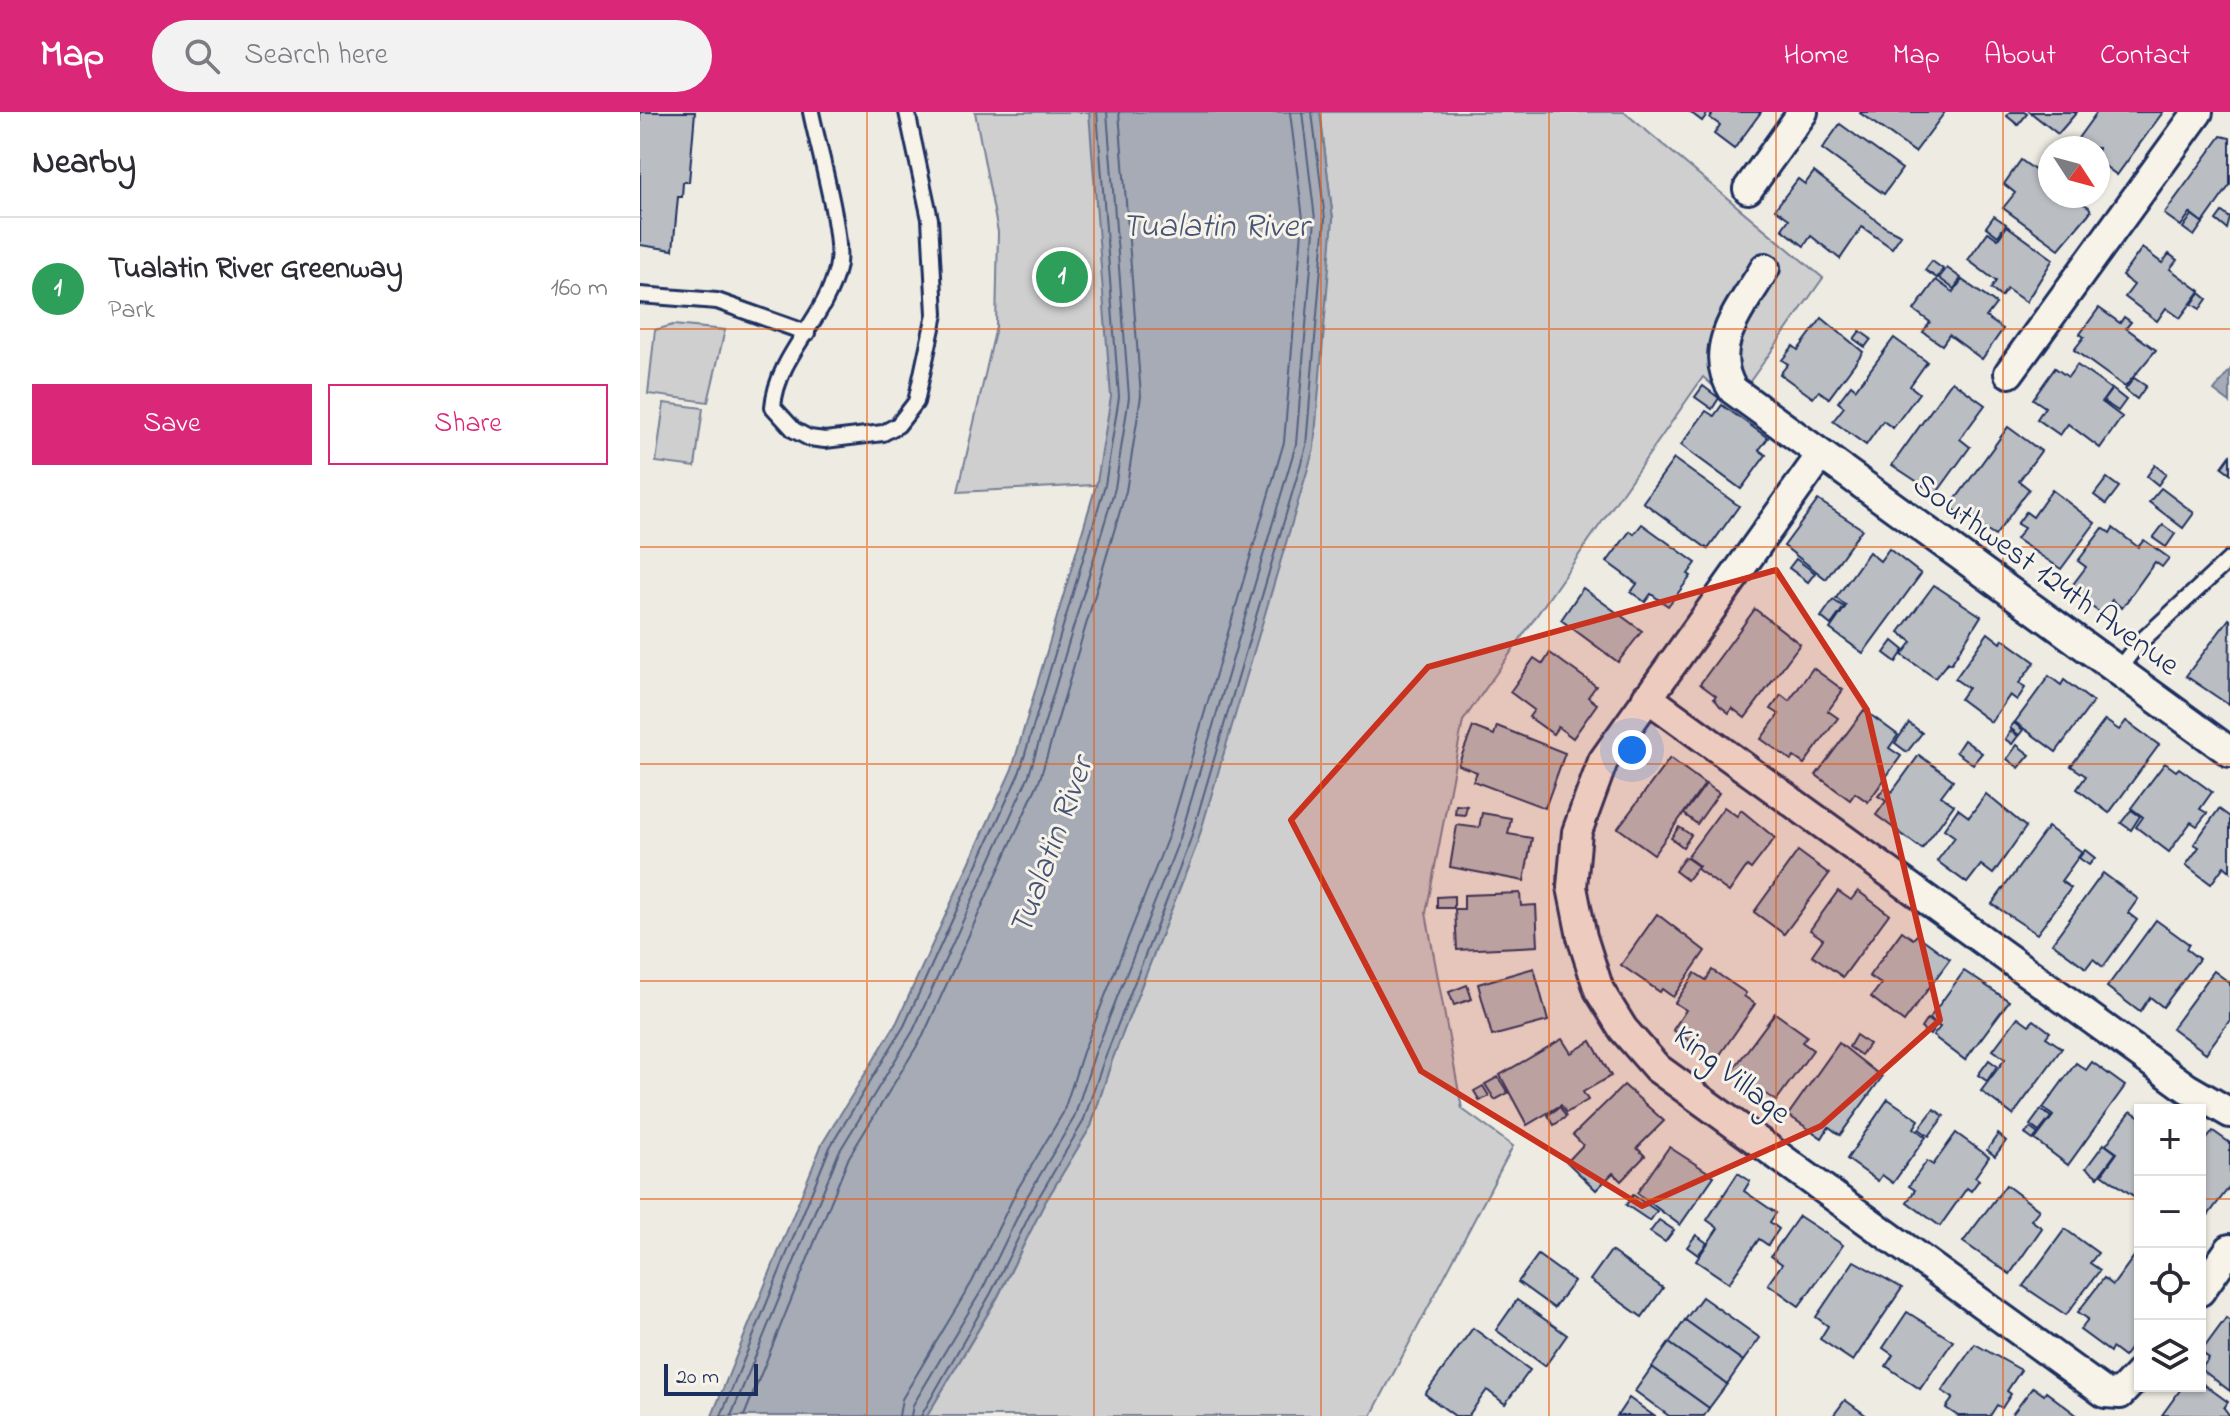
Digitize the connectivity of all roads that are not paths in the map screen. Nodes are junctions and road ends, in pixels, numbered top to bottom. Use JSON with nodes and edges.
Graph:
{"nodes":[{"id":1,"x":811,"y":112,"type":"edge"},
{"id":2,"x":907,"y":112,"type":"edge"},
{"id":3,"x":1803,"y":112,"type":"edge"},
{"id":4,"x":2198,"y":112,"type":"edge"},
{"id":5,"x":1748,"y":189,"type":"dead end"},
{"id":6,"x":1765,"y":268,"type":"dead end"},
{"id":7,"x":640,"y":295,"type":"edge"},
{"id":8,"x":807,"y":333,"type":"junction"},
{"id":9,"x":2009,"y":373,"type":"dead end"},
{"id":10,"x":1821,"y":455,"type":"junction"},
{"id":11,"x":2230,"y":559,"type":"edge"},
{"id":12,"x":2118,"y":670,"type":"junction"},
{"id":13,"x":1647,"y":697,"type":"junction"},
{"id":14,"x":2230,"y":752,"type":"edge"},
{"id":15,"x":2230,"y":1113,"type":"edge"},
{"id":16,"x":2230,"y":1249,"type":"edge"},
{"id":17,"x":2206,"y":1283,"type":"edge"},
{"id":18,"x":2134,"y":1379,"type":"edge"}],
"edges":[{"from":1,"to":8,"type":"lane"},
{"from":2,"to":8,"type":"lane"},
{"from":3,"to":5,"type":"street"},
{"from":4,"to":9,"type":"street"},
{"from":6,"to":10,"type":"street","name":"Southwest 124th Avenue"},
{"from":7,"to":8,"type":"lane"},
{"from":10,"to":12,"type":"street","name":"Southwest 124th Avenue"},
{"from":10,"to":13,"type":"street","name":"King Village"},
{"from":11,"to":12,"type":"lane"},
{"from":12,"to":14,"type":"street","name":"Southwest 124th Avenue"},
{"from":13,"to":15,"type":"street"},
{"from":13,"to":18,"type":"street","name":"King Village"},
{"from":16,"to":17,"type":"street"}]}
